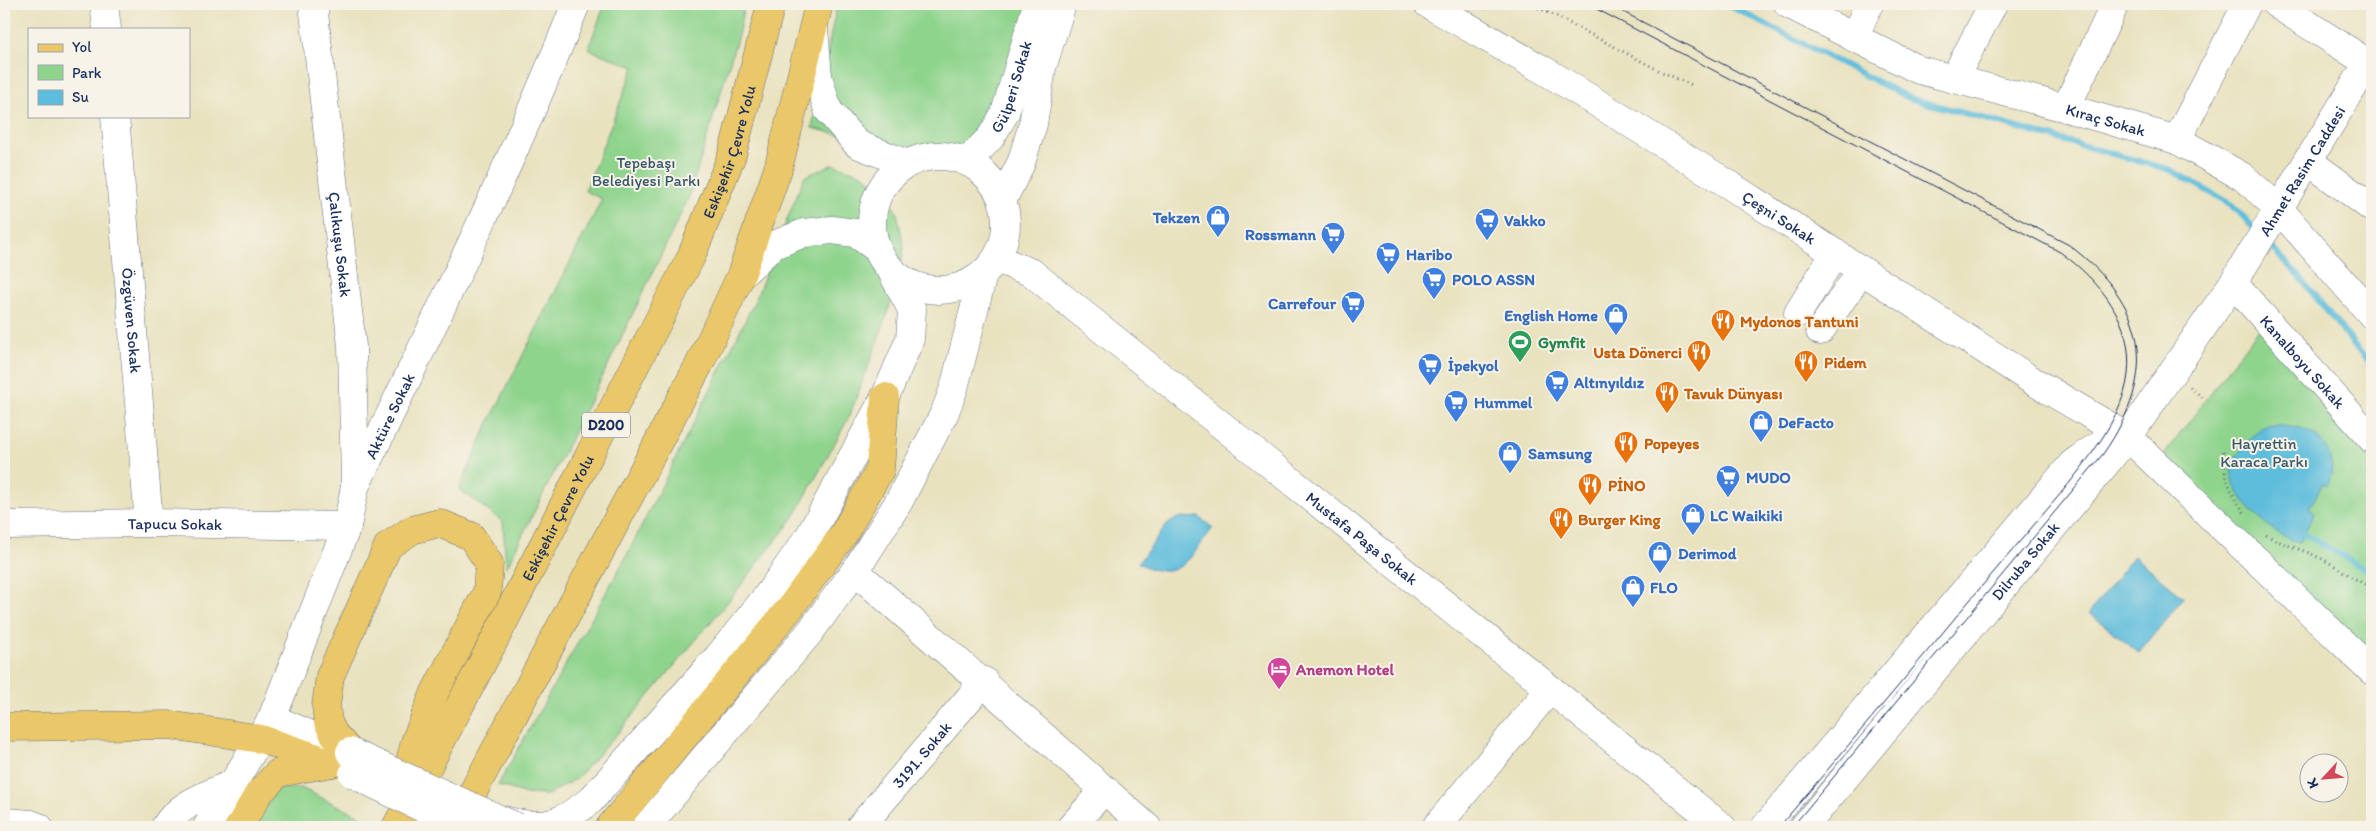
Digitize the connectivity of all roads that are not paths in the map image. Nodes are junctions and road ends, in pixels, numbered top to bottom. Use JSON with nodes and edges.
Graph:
{"nodes":[{"id":1,"x":104,"y":4,"type":"edge"},
{"id":2,"x":313,"y":4,"type":"edge"},
{"id":3,"x":576,"y":4,"type":"edge"},
{"id":4,"x":771,"y":4,"type":"edge"},
{"id":5,"x":1037,"y":4,"type":"edge"},
{"id":6,"x":1062,"y":4,"type":"edge"},
{"id":7,"x":1428,"y":4,"type":"edge"},
{"id":8,"x":1788,"y":4,"type":"edge"},
{"id":9,"x":1869,"y":4,"type":"edge"},
{"id":10,"x":1993,"y":4,"type":"edge"},
{"id":11,"x":2116,"y":4,"type":"edge"},
{"id":12,"x":2247,"y":4,"type":"edge"},
{"id":13,"x":2276,"y":4,"type":"edge"},
{"id":14,"x":816,"y":15,"type":"edge"},
{"id":15,"x":107,"y":28,"type":"edge"},
{"id":16,"x":1854,"y":38,"type":"junction"},
{"id":17,"x":2370,"y":61,"type":"edge"},
{"id":18,"x":1954,"y":79,"type":"junction"},
{"id":19,"x":2066,"y":108,"type":"junction"},
{"id":20,"x":114,"y":118,"type":"edge"},
{"id":21,"x":2178,"y":140,"type":"junction"},
{"id":22,"x":2307,"y":160,"type":"junction"},
{"id":23,"x":968,"y":161,"type":"junction"},
{"id":24,"x":905,"y":163,"type":"junction"},
{"id":25,"x":1003,"y":199,"type":"junction"},
{"id":26,"x":2372,"y":208,"type":"edge"},
{"id":27,"x":2274,"y":216,"type":"junction"},
{"id":28,"x":875,"y":247,"type":"junction"},
{"id":29,"x":1835,"y":253,"type":"junction"},
{"id":30,"x":990,"y":267,"type":"junction"},
{"id":31,"x":1862,"y":270,"type":"junction"},
{"id":32,"x":893,"y":274,"type":"junction"},
{"id":33,"x":2239,"y":274,"type":"junction"},
{"id":34,"x":742,"y":275,"type":"junction"},
{"id":35,"x":1798,"y":313,"type":"dead end"},
{"id":36,"x":2372,"y":315,"type":"edge"},
{"id":37,"x":1820,"y":331,"type":"dead end"},
{"id":38,"x":885,"y":397,"type":"junction"},
{"id":39,"x":2127,"y":438,"type":"junction"},
{"id":40,"x":2372,"y":440,"type":"edge"},
{"id":41,"x":355,"y":487,"type":"junction"},
{"id":42,"x":149,"y":523,"type":"junction"},
{"id":43,"x":4,"y":525,"type":"edge"},
{"id":44,"x":347,"y":526,"type":"junction"},
{"id":45,"x":855,"y":570,"type":"junction"},
{"id":46,"x":2372,"y":671,"type":"edge"},
{"id":47,"x":984,"y":681,"type":"junction"},
{"id":48,"x":1550,"y":689,"type":"junction"},
{"id":49,"x":4,"y":726,"type":"edge"},
{"id":50,"x":266,"y":728,"type":"junction"},
{"id":51,"x":345,"y":763,"type":"junction"},
{"id":52,"x":234,"y":783,"type":"junction"},
{"id":53,"x":1105,"y":789,"type":"junction"},
{"id":54,"x":4,"y":822,"type":"edge"},
{"id":55,"x":510,"y":824,"type":"edge"},
{"id":56,"x":39,"y":827,"type":"edge"},
{"id":57,"x":165,"y":827,"type":"edge"},
{"id":58,"x":207,"y":827,"type":"edge"},
{"id":59,"x":239,"y":827,"type":"edge"},
{"id":60,"x":394,"y":827,"type":"edge"},
{"id":61,"x":454,"y":827,"type":"edge"},
{"id":62,"x":461,"y":827,"type":"edge"},
{"id":63,"x":610,"y":827,"type":"edge"},
{"id":64,"x":646,"y":827,"type":"edge"},
{"id":65,"x":860,"y":827,"type":"edge"},
{"id":66,"x":1071,"y":827,"type":"edge"},
{"id":67,"x":1147,"y":827,"type":"edge"},
{"id":68,"x":1436,"y":827,"type":"edge"},
{"id":69,"x":1722,"y":827,"type":"edge"},
{"id":70,"x":1765,"y":827,"type":"edge"},
{"id":71,"x":1804,"y":827,"type":"edge"}],
"edges":[{"from":1,"to":15,"type":"street"},
{"from":2,"to":41,"type":"street","name":"Çalıkuşu Sokak"},
{"from":3,"to":41,"type":"street","name":"Aktüre Sokak"},
{"from":4,"to":60,"type":"main road","name":"Eskişehir Çevre Yolu","number":"D200"},
{"from":5,"to":23,"type":"street","name":"Gülperi Sokak"},
{"from":6,"to":25,"type":"street","name":"Gülperi Sokak"},
{"from":7,"to":29,"type":"street","name":"Çeşni Sokak"},
{"from":8,"to":16,"type":"street","name":"Kıraç Sokak"},
{"from":9,"to":16,"type":"street"},
{"from":10,"to":18,"type":"street"},
{"from":11,"to":19,"type":"street"},
{"from":12,"to":21,"type":"street"},
{"from":13,"to":17,"type":"street"},
{"from":14,"to":24,"type":"street"},
{"from":14,"to":34,"type":"main road"},
{"from":16,"to":18,"type":"street","name":"Kıraç Sokak"},
{"from":17,"to":22,"type":"street","name":"Ahmet Rasim Caddesi"},
{"from":18,"to":19,"type":"street","name":"Kıraç Sokak"},
{"from":19,"to":21,"type":"street","name":"Kıraç Sokak"},
{"from":20,"to":42,"type":"street","name":"Özgüven Sokak"},
{"from":21,"to":27,"type":"street","name":"Kıraç Sokak"},
{"from":22,"to":26,"type":"street"},
{"from":22,"to":27,"type":"street","name":"Ahmet Rasim Caddesi"},
{"from":23,"to":24,"type":"street"},
{"from":23,"to":25,"type":"street"},
{"from":24,"to":28,"type":"street"},
{"from":25,"to":30,"type":"street"},
{"from":27,"to":33,"type":"street","name":"Ahmet Rasim Caddesi"},
{"from":27,"to":36,"type":"street","name":"Kıraç Sokak"},
{"from":28,"to":32,"type":"street"},
{"from":28,"to":34,"type":"street"},
{"from":29,"to":31,"type":"street","name":"Çeşni Sokak"},
{"from":29,"to":35,"type":"street"},
{"from":30,"to":32,"type":"street"},
{"from":30,"to":45,"type":"street"},
{"from":30,"to":48,"type":"street","name":"Mustafa Paşa Sokak"},
{"from":31,"to":37,"type":"street"},
{"from":31,"to":39,"type":"street","name":"Çeşni Sokak"},
{"from":32,"to":38,"type":"street"},
{"from":33,"to":39,"type":"street","name":"Dilruba Sokak"},
{"from":33,"to":40,"type":"street","name":"Kanalboyu Sokak"},
{"from":34,"to":61,"type":"main road"},
{"from":38,"to":55,"type":"street"},
{"from":38,"to":63,"type":"main road"},
{"from":39,"to":46,"type":"street","name":"Çeşni Sokak"},
{"from":39,"to":70,"type":"street"},
{"from":39,"to":71,"type":"street","name":"Dilruba Sokak"},
{"from":41,"to":44,"type":"street","name":"Aktüre Sokak"},
{"from":42,"to":43,"type":"street","name":"Tapucu Sokak"},
{"from":42,"to":44,"type":"street","name":"Tapucu Sokak"},
{"from":44,"to":50,"type":"street","name":"Aktüre Sokak"},
{"from":45,"to":47,"type":"street"},
{"from":45,"to":64,"type":"street"},
{"from":47,"to":53,"type":"street"},
{"from":47,"to":65,"type":"street","name":"3191. Sokak"},
{"from":48,"to":68,"type":"street"},
{"from":48,"to":69,"type":"street","name":"Mustafa Paşa Sokak"},
{"from":49,"to":50,"type":"main road"},
{"from":50,"to":51,"type":"street"},
{"from":50,"to":52,"type":"street","name":"Aktüre Sokak"},
{"from":51,"to":55,"type":"street","bridge":true},
{"from":51,"to":59,"type":"main road"},
{"from":51,"to":60,"type":"main road"},
{"from":51,"to":62,"type":"street","bridge":true},
{"from":52,"to":57,"type":"street"},
{"from":52,"to":58,"type":"street","name":"Aktüre Sokak"},
{"from":53,"to":66,"type":"street"},
{"from":53,"to":67,"type":"street"},
{"from":54,"to":56,"type":"street"}]}
